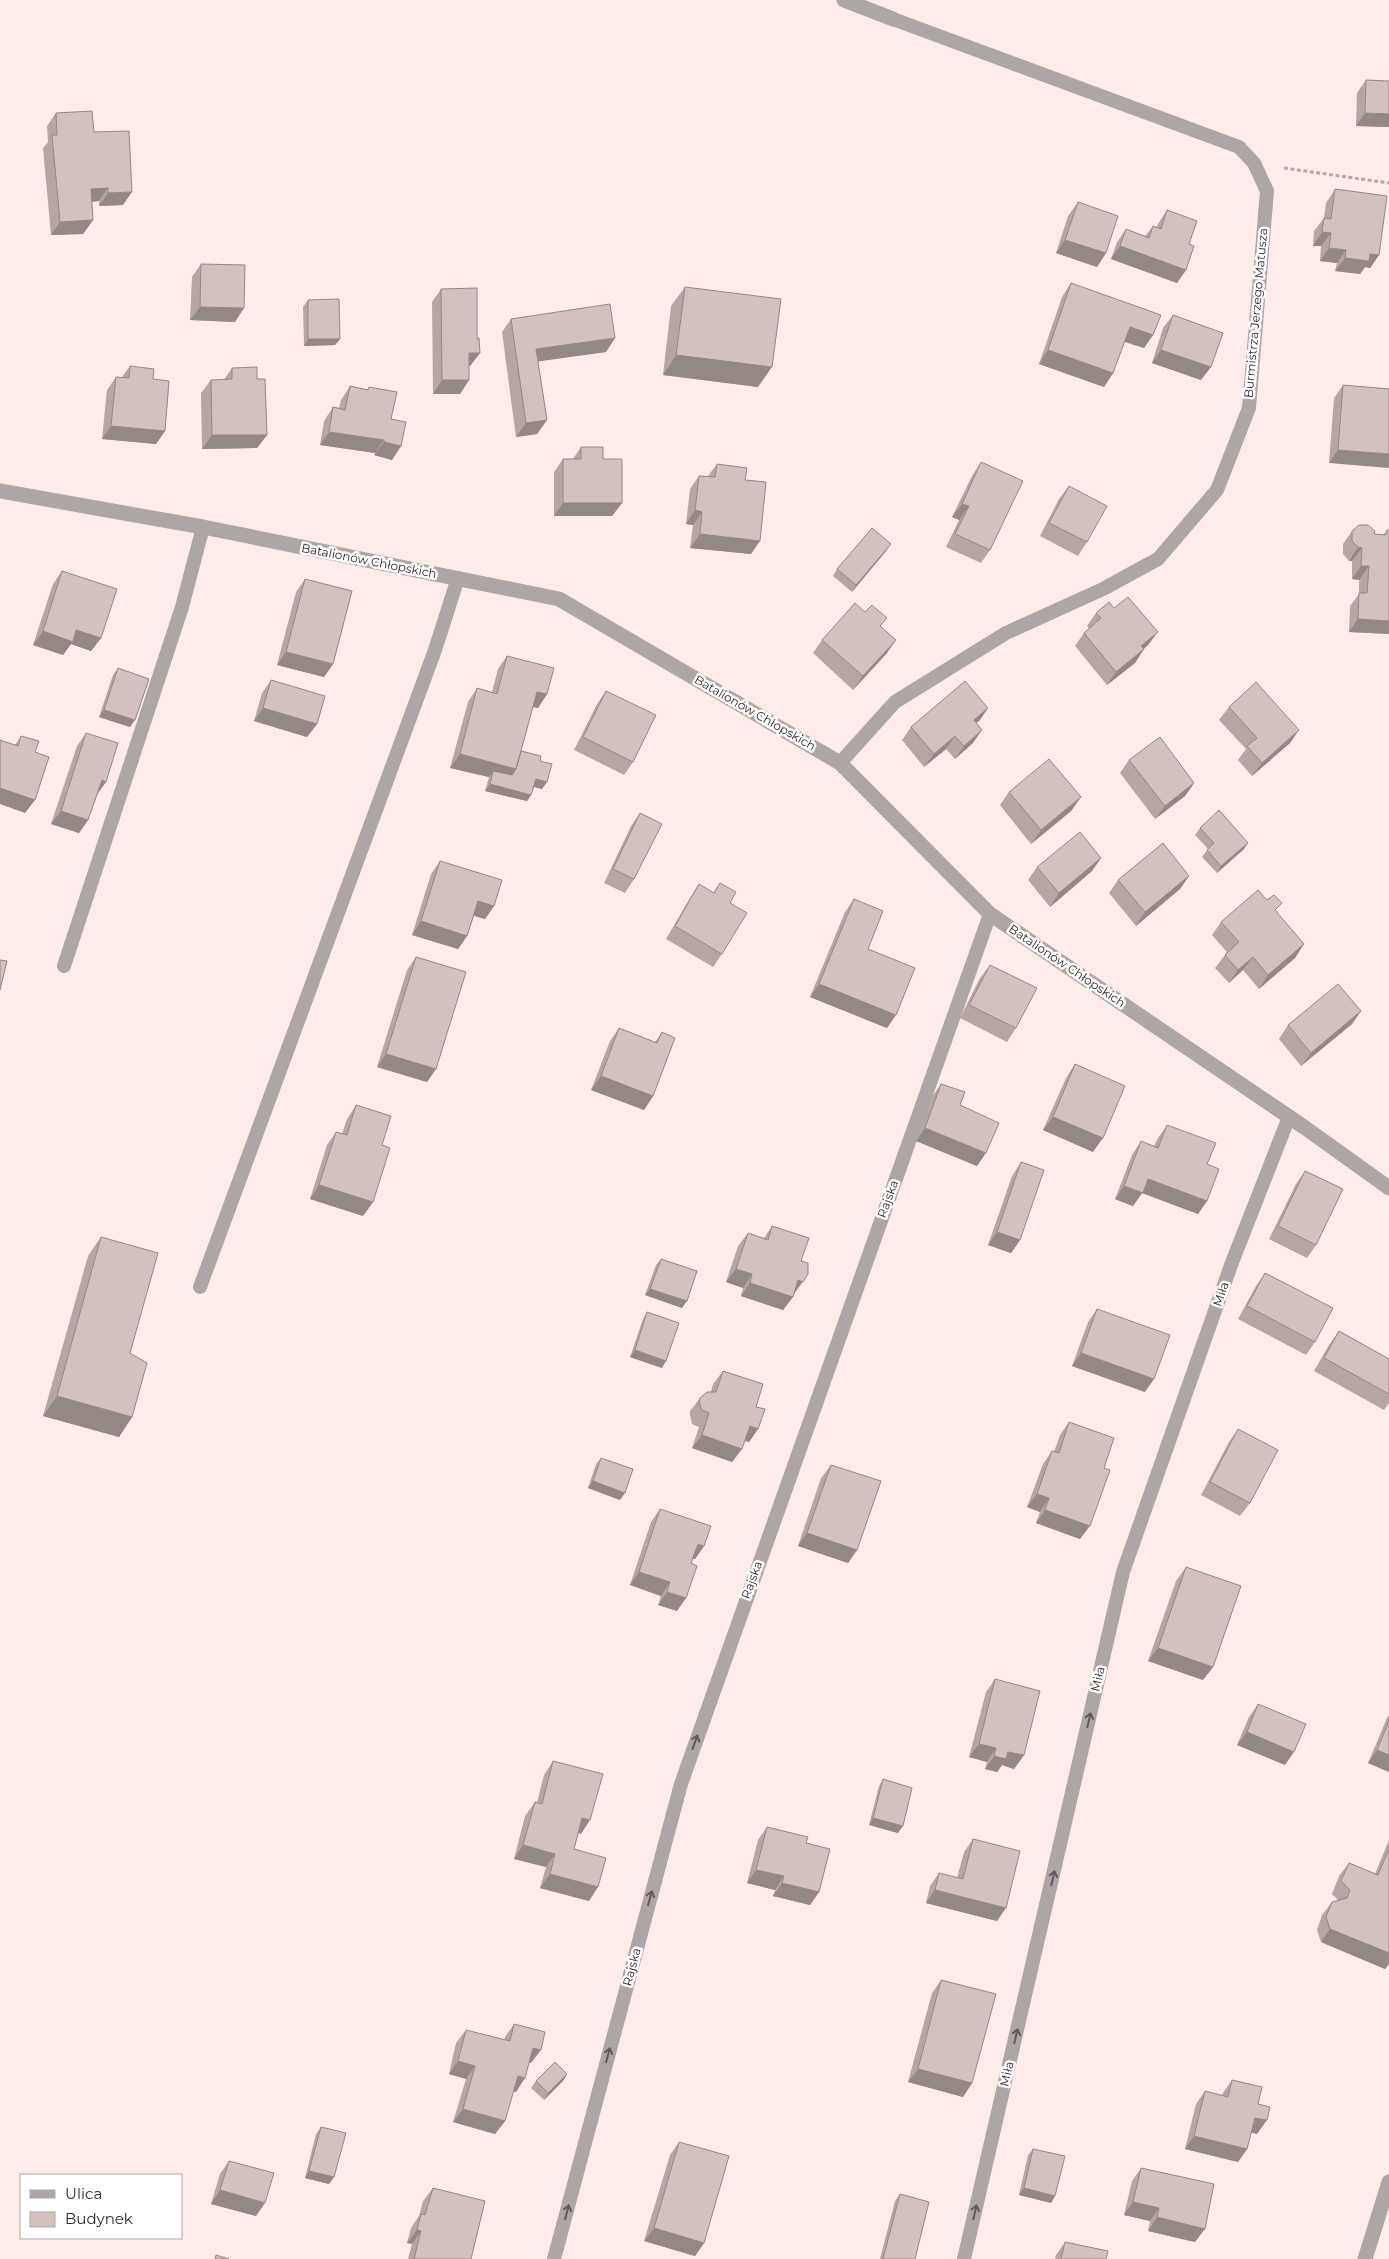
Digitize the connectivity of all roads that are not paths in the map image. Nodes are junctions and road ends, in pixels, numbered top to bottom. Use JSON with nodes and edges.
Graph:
{"nodes":[{"id":1,"x":844,"y":0,"type":"edge"},
{"id":2,"x":894,"y":19,"type":"joint"},
{"id":3,"x":0,"y":491,"type":"edge"},
{"id":4,"x":203,"y":527,"type":"junction"},
{"id":5,"x":458,"y":578,"type":"junction"},
{"id":6,"x":840,"y":763,"type":"junction"},
{"id":7,"x":990,"y":914,"type":"junction"},
{"id":8,"x":64,"y":966,"type":"dead end"},
{"id":9,"x":1289,"y":1117,"type":"junction"},
{"id":10,"x":1389,"y":1188,"type":"edge"},
{"id":11,"x":200,"y":1287,"type":"dead end"},
{"id":12,"x":1389,"y":2182,"type":"edge"},
{"id":13,"x":554,"y":2259,"type":"edge"},
{"id":14,"x":964,"y":2259,"type":"edge"},
{"id":15,"x":1365,"y":2259,"type":"edge"}],
"edges":[{"from":1,"to":2,"type":"street","name":"Burmistrza Jerzego Matusza"},
{"from":2,"to":6,"type":"lane","name":"Burmistrza Jerzego Matusza"},
{"from":3,"to":4,"type":"street","name":"Batalionów Chłopskich"},
{"from":4,"to":5,"type":"street","name":"Batalionów Chłopskich"},
{"from":4,"to":8,"type":"lane"},
{"from":5,"to":6,"type":"street","name":"Batalionów Chłopskich"},
{"from":5,"to":11,"type":"lane"},
{"from":6,"to":7,"type":"street","name":"Batalionów Chłopskich"},
{"from":7,"to":9,"type":"street","name":"Batalionów Chłopskich"},
{"from":13,"to":7,"type":"lane","name":"Rajska","one_way":true},
{"from":9,"to":10,"type":"street","name":"Batalionów Chłopskich"},
{"from":14,"to":9,"type":"lane","name":"Miła","one_way":true},
{"from":12,"to":15,"type":"street"}]}
